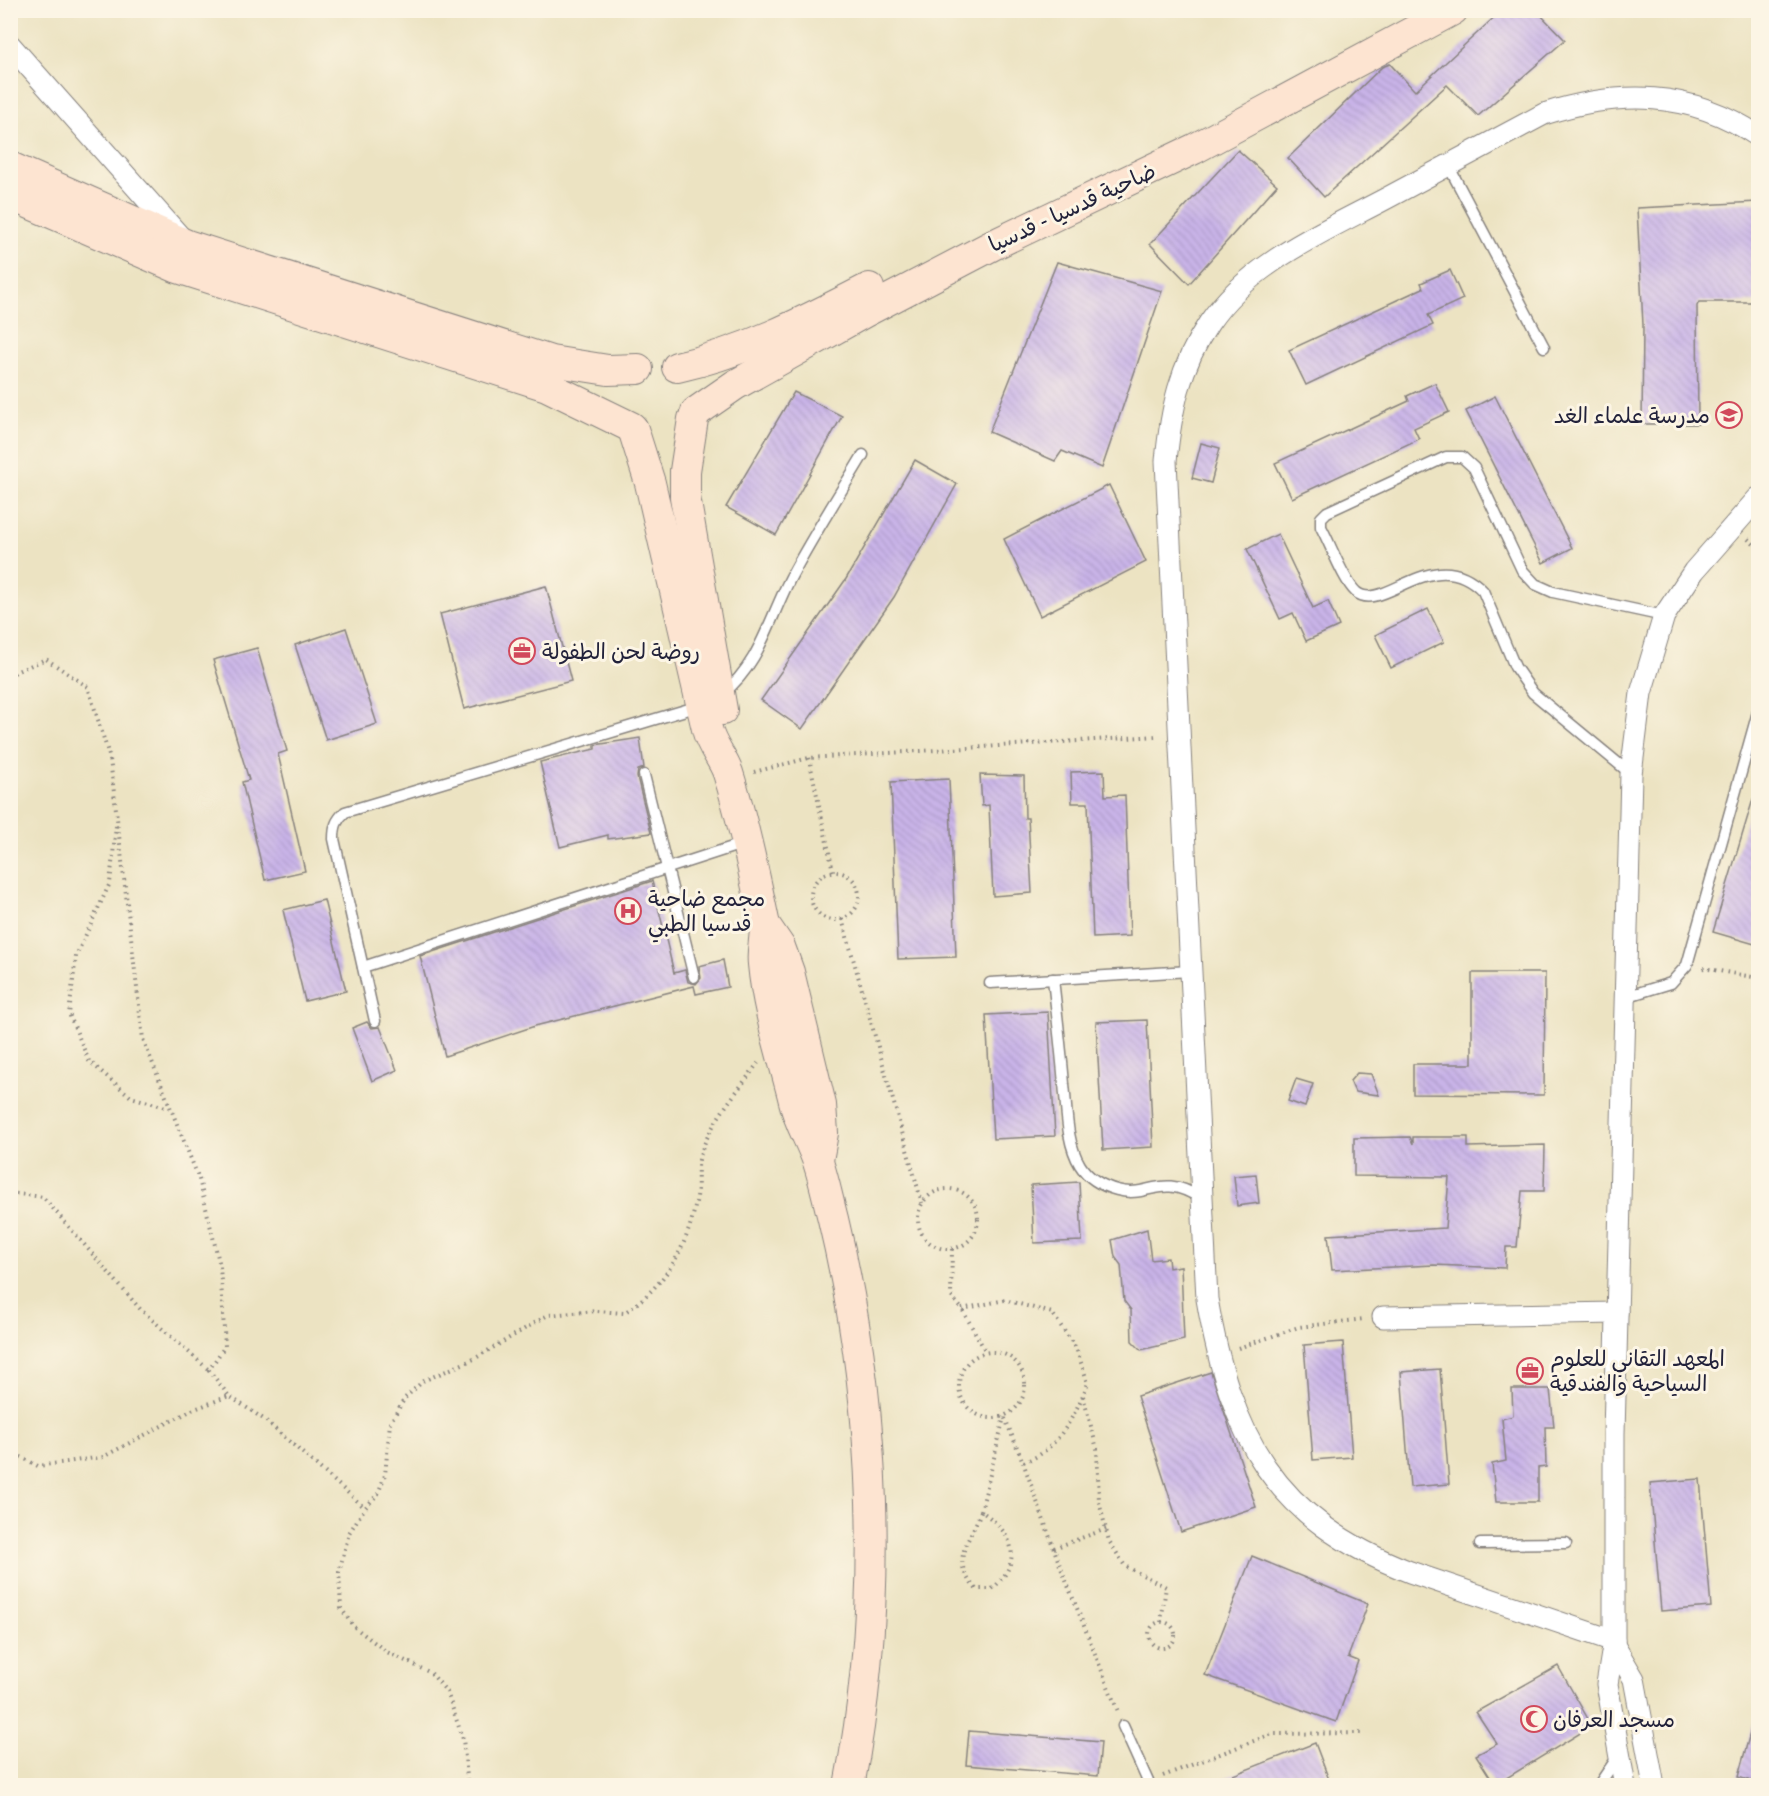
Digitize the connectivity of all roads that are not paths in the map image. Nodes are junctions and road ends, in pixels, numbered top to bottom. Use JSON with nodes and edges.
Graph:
{"nodes":[{"id":1,"x":1411,"y":10,"type":"edge"},
{"id":2,"x":1453,"y":10,"type":"edge"},
{"id":3,"x":10,"y":45,"type":"edge"},
{"id":4,"x":1758,"y":136,"type":"edge"},
{"id":5,"x":1449,"y":165,"type":"junction"},
{"id":6,"x":10,"y":167,"type":"edge"},
{"id":7,"x":10,"y":195,"type":"edge"},
{"id":8,"x":187,"y":244,"type":"junction"},
{"id":9,"x":1544,"y":347,"type":"dead end"},
{"id":10,"x":677,"y":367,"type":"junction"},
{"id":11,"x":638,"y":369,"type":"junction"},
{"id":12,"x":694,"y":416,"type":"junction"},
{"id":13,"x":632,"y":428,"type":"junction"},
{"id":14,"x":863,"y":455,"type":"dead end"},
{"id":15,"x":1758,"y":498,"type":"edge"},
{"id":16,"x":1751,"y":515,"type":"edge"},
{"id":17,"x":1664,"y":616,"type":"junction"},
{"id":18,"x":711,"y":701,"type":"junction"},
{"id":19,"x":1758,"y":712,"type":"edge"},
{"id":20,"x":1631,"y":774,"type":"junction"},
{"id":21,"x":644,"y":775,"type":"dead end"},
{"id":22,"x":746,"y":843,"type":"junction"},
{"id":23,"x":668,"y":868,"type":"junction"},
{"id":24,"x":765,"y":925,"type":"junction"},
{"id":25,"x":363,"y":967,"type":"junction"},
{"id":26,"x":1190,"y":970,"type":"junction"},
{"id":27,"x":694,"y":977,"type":"dead end"},
{"id":28,"x":1053,"y":979,"type":"junction"},
{"id":29,"x":990,"y":983,"type":"dead end"},
{"id":30,"x":1625,"y":997,"type":"junction"},
{"id":31,"x":375,"y":1021,"type":"dead end"},
{"id":32,"x":818,"y":1160,"type":"junction"},
{"id":33,"x":1200,"y":1198,"type":"junction"},
{"id":34,"x":1617,"y":1313,"type":"junction"},
{"id":35,"x":1372,"y":1318,"type":"road end"},
{"id":36,"x":1566,"y":1542,"type":"dead end"},
{"id":37,"x":1480,"y":1544,"type":"dead end"},
{"id":38,"x":1614,"y":1643,"type":"junction"},
{"id":39,"x":1124,"y":1726,"type":"road end"},
{"id":40,"x":1619,"y":1755,"type":"junction"},
{"id":41,"x":1149,"y":1783,"type":"edge"},
{"id":42,"x":849,"y":1785,"type":"edge"},
{"id":43,"x":1598,"y":1785,"type":"edge"},
{"id":44,"x":1625,"y":1785,"type":"edge"},
{"id":45,"x":1654,"y":1785,"type":"edge"}],
"edges":[{"from":1,"to":10,"type":"main road","name":"ضاحية قدسيا - قدسيا"},
{"from":2,"to":12,"type":"main road","name":"ضاحية قدسيا - قدسيا"},
{"from":3,"to":8,"type":"street"},
{"from":4,"to":5,"type":"street"},
{"from":5,"to":9,"type":"lane"},
{"from":5,"to":26,"type":"street"},
{"from":6,"to":8,"type":"main road"},
{"from":7,"to":13,"type":"main road"},
{"from":8,"to":11,"type":"main road"},
{"from":10,"to":11,"type":"main road"},
{"from":10,"to":12,"type":"main road"},
{"from":11,"to":13,"type":"main road"},
{"from":12,"to":13,"type":"main road"},
{"from":12,"to":18,"type":"main road"},
{"from":13,"to":18,"type":"main road"},
{"from":14,"to":18,"type":"lane"},
{"from":15,"to":16,"type":"street"},
{"from":16,"to":17,"type":"street"},
{"from":17,"to":20,"type":"street"},
{"from":17,"to":20,"type":"lane"},
{"from":18,"to":22,"type":"main road"},
{"from":18,"to":25,"type":"lane"},
{"from":19,"to":30,"type":"lane"},
{"from":20,"to":30,"type":"street"},
{"from":21,"to":23,"type":"lane"},
{"from":22,"to":23,"type":"lane"},
{"from":22,"to":24,"type":"main road"},
{"from":23,"to":25,"type":"lane"},
{"from":23,"to":27,"type":"lane"},
{"from":24,"to":32,"type":"main road"},
{"from":24,"to":32,"type":"main road"},
{"from":25,"to":31,"type":"lane"},
{"from":26,"to":28,"type":"lane"},
{"from":26,"to":33,"type":"street"},
{"from":28,"to":29,"type":"lane"},
{"from":28,"to":33,"type":"lane"},
{"from":30,"to":34,"type":"street"},
{"from":32,"to":42,"type":"main road"},
{"from":33,"to":38,"type":"street"},
{"from":34,"to":35,"type":"street"},
{"from":34,"to":38,"type":"street"},
{"from":36,"to":37,"type":"lane"},
{"from":38,"to":40,"type":"street"},
{"from":38,"to":45,"type":"street"},
{"from":39,"to":41,"type":"lane"},
{"from":40,"to":43,"type":"lane"},
{"from":40,"to":44,"type":"street"}]}
